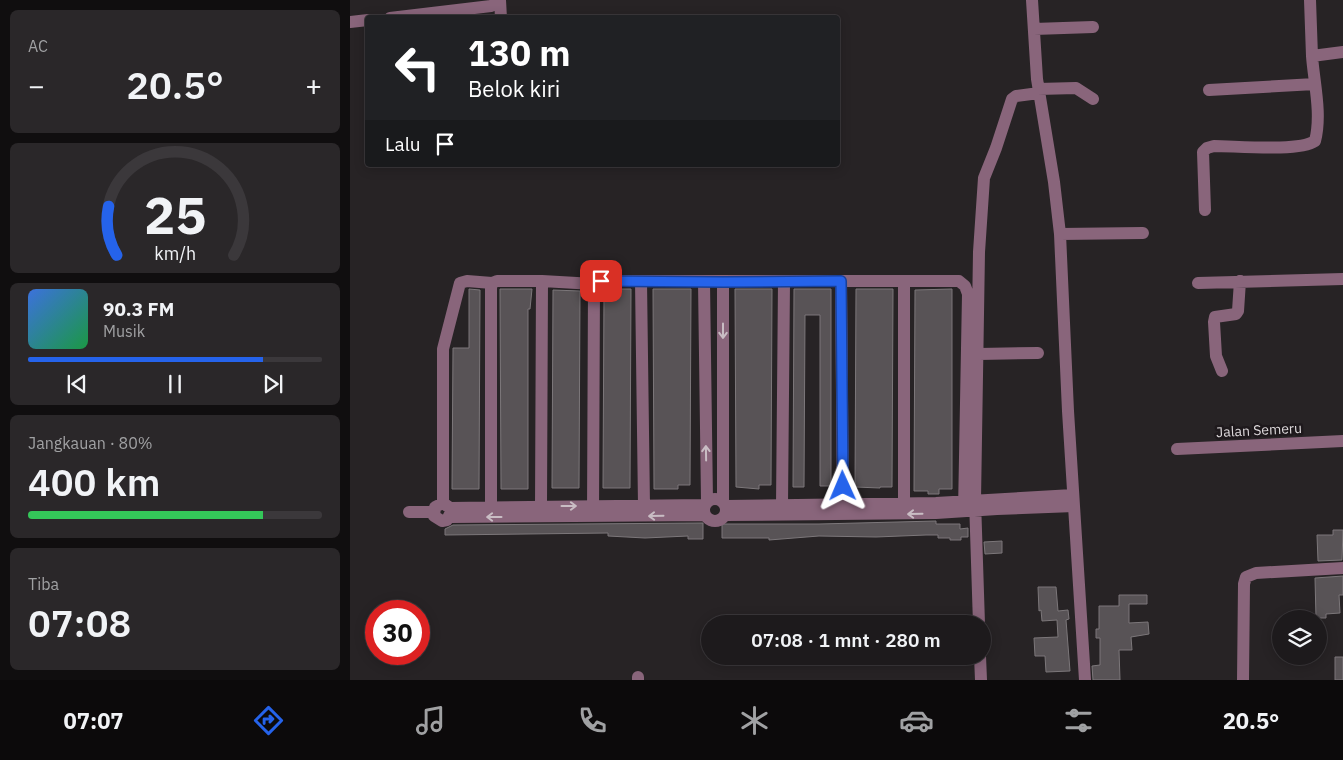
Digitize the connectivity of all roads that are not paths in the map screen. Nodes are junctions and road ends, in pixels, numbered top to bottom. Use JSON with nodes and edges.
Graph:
{"nodes":[{"id":1,"x":500,"y":0,"type":"edge"},
{"id":2,"x":1032,"y":0,"type":"edge"},
{"id":3,"x":1310,"y":0,"type":"edge"},
{"id":4,"x":415,"y":15,"type":"edge"},
{"id":5,"x":501,"y":15,"type":"edge"},
{"id":6,"x":365,"y":20,"type":"edge"},
{"id":7,"x":350,"y":22,"type":"edge"},
{"id":8,"x":1093,"y":27,"type":"dead end"},
{"id":9,"x":1034,"y":29,"type":"junction"},
{"id":10,"x":1343,"y":52,"type":"edge"},
{"id":11,"x":1312,"y":56,"type":"junction"},
{"id":12,"x":1314,"y":84,"type":"junction"},
{"id":13,"x":1209,"y":90,"type":"dead end"},
{"id":14,"x":1039,"y":91,"type":"junction"},
{"id":15,"x":1093,"y":99,"type":"dead end"},
{"id":16,"x":1205,"y":210,"type":"dead end"},
{"id":17,"x":1143,"y":233,"type":"dead end"},
{"id":18,"x":1060,"y":234,"type":"junction"},
{"id":19,"x":1343,"y":279,"type":"edge"},
{"id":20,"x":542,"y":281,"type":"junction"},
{"id":21,"x":642,"y":281,"type":"junction"},
{"id":22,"x":841,"y":281,"type":"junction"},
{"id":23,"x":904,"y":281,"type":"junction"},
{"id":24,"x":1240,"y":281,"type":"junction"},
{"id":25,"x":704,"y":282,"type":"junction"},
{"id":26,"x":723,"y":282,"type":"junction"},
{"id":27,"x":784,"y":282,"type":"junction"},
{"id":28,"x":492,"y":283,"type":"junction"},
{"id":29,"x":1198,"y":283,"type":"dead end"},
{"id":30,"x":594,"y":284,"type":"junction"},
{"id":31,"x":1038,"y":353,"type":"dead end"},
{"id":32,"x":979,"y":354,"type":"junction"},
{"id":33,"x":1222,"y":371,"type":"dead end"},
{"id":34,"x":724,"y":394,"type":"junction"},
{"id":35,"x":706,"y":395,"type":"junction"},
{"id":36,"x":1343,"y":441,"type":"edge"},
{"id":37,"x":1176,"y":449,"type":"dead end"},
{"id":38,"x":1073,"y":501,"type":"junction"},
{"id":39,"x":904,"y":503,"type":"junction"},
{"id":40,"x":782,"y":505,"type":"junction"},
{"id":41,"x":491,"y":506,"type":"junction"},
{"id":42,"x":542,"y":506,"type":"junction"},
{"id":43,"x":644,"y":506,"type":"junction"},
{"id":44,"x":969,"y":506,"type":"junction"},
{"id":45,"x":706,"y":507,"type":"junction"},
{"id":46,"x":725,"y":508,"type":"junction"},
{"id":47,"x":444,"y":510,"type":"junction"},
{"id":48,"x":843,"y":510,"type":"junction"},
{"id":49,"x":593,"y":511,"type":"junction"},
{"id":50,"x":409,"y":512,"type":"dead end"},
{"id":51,"x":1343,"y":568,"type":"edge"},
{"id":52,"x":978,"y":615,"type":"edge"},
{"id":53,"x":980,"y":665,"type":"edge"},
{"id":54,"x":981,"y":680,"type":"edge"},
{"id":55,"x":1086,"y":680,"type":"edge"},
{"id":56,"x":1243,"y":680,"type":"edge"}],
"edges":[{"from":1,"to":4,"type":"street"},
{"from":1,"to":5,"type":"street"},
{"from":2,"to":9,"type":"street"},
{"from":3,"to":11,"type":"street"},
{"from":6,"to":7,"type":"street"},
{"from":8,"to":9,"type":"street"},
{"from":9,"to":14,"type":"street"},
{"from":10,"to":11,"type":"street"},
{"from":11,"to":12,"type":"street"},
{"from":12,"to":13,"type":"street"},
{"from":12,"to":16,"type":"street"},
{"from":14,"to":15,"type":"street"},
{"from":14,"to":18,"type":"street"},
{"from":14,"to":32,"type":"street"},
{"from":17,"to":18,"type":"street"},
{"from":18,"to":38,"type":"street"},
{"from":19,"to":24,"type":"street"},
{"from":20,"to":28,"type":"street"},
{"from":20,"to":30,"type":"street"},
{"from":20,"to":42,"type":"street"},
{"from":21,"to":25,"type":"street"},
{"from":21,"to":30,"type":"street"},
{"from":21,"to":43,"type":"street"},
{"from":22,"to":23,"type":"street"},
{"from":22,"to":27,"type":"street"},
{"from":22,"to":48,"type":"street"},
{"from":23,"to":39,"type":"street"},
{"from":23,"to":44,"type":"street"},
{"from":24,"to":29,"type":"street"},
{"from":24,"to":33,"type":"street"},
{"from":25,"to":26,"type":"street"},
{"from":25,"to":35,"type":"street"},
{"from":26,"to":27,"type":"street"},
{"from":26,"to":34,"type":"street","one_way":true},
{"from":27,"to":40,"type":"street"},
{"from":28,"to":41,"type":"street"},
{"from":28,"to":47,"type":"street"},
{"from":30,"to":49,"type":"street"},
{"from":31,"to":32,"type":"street"},
{"from":32,"to":44,"type":"street"},
{"from":34,"to":35,"type":"street"},
{"from":34,"to":46,"type":"street"},
{"from":45,"to":35,"type":"street","one_way":true},
{"from":36,"to":37,"type":"street","name":"Jalan Semeru"},
{"from":38,"to":44,"type":"street"},
{"from":38,"to":55,"type":"street"},
{"from":39,"to":44,"type":"street"},
{"from":39,"to":48,"type":"street"},
{"from":40,"to":46,"type":"street"},
{"from":40,"to":48,"type":"street"},
{"from":41,"to":42,"type":"street"},
{"from":41,"to":47,"type":"street"},
{"from":42,"to":49,"type":"street","one_way":true},
{"from":43,"to":45,"type":"street"},
{"from":43,"to":49,"type":"street"},
{"from":44,"to":48,"type":"street","one_way":true},
{"from":44,"to":52,"type":"street"},
{"from":45,"to":46,"type":"street"},
{"from":45,"to":46,"type":"street"},
{"from":45,"to":49,"type":"street","one_way":true},
{"from":46,"to":48,"type":"street"},
{"from":49,"to":47,"type":"street","one_way":true},
{"from":47,"to":50,"type":"street"},
{"from":51,"to":56,"type":"street"},
{"from":53,"to":54,"type":"street"}]}
